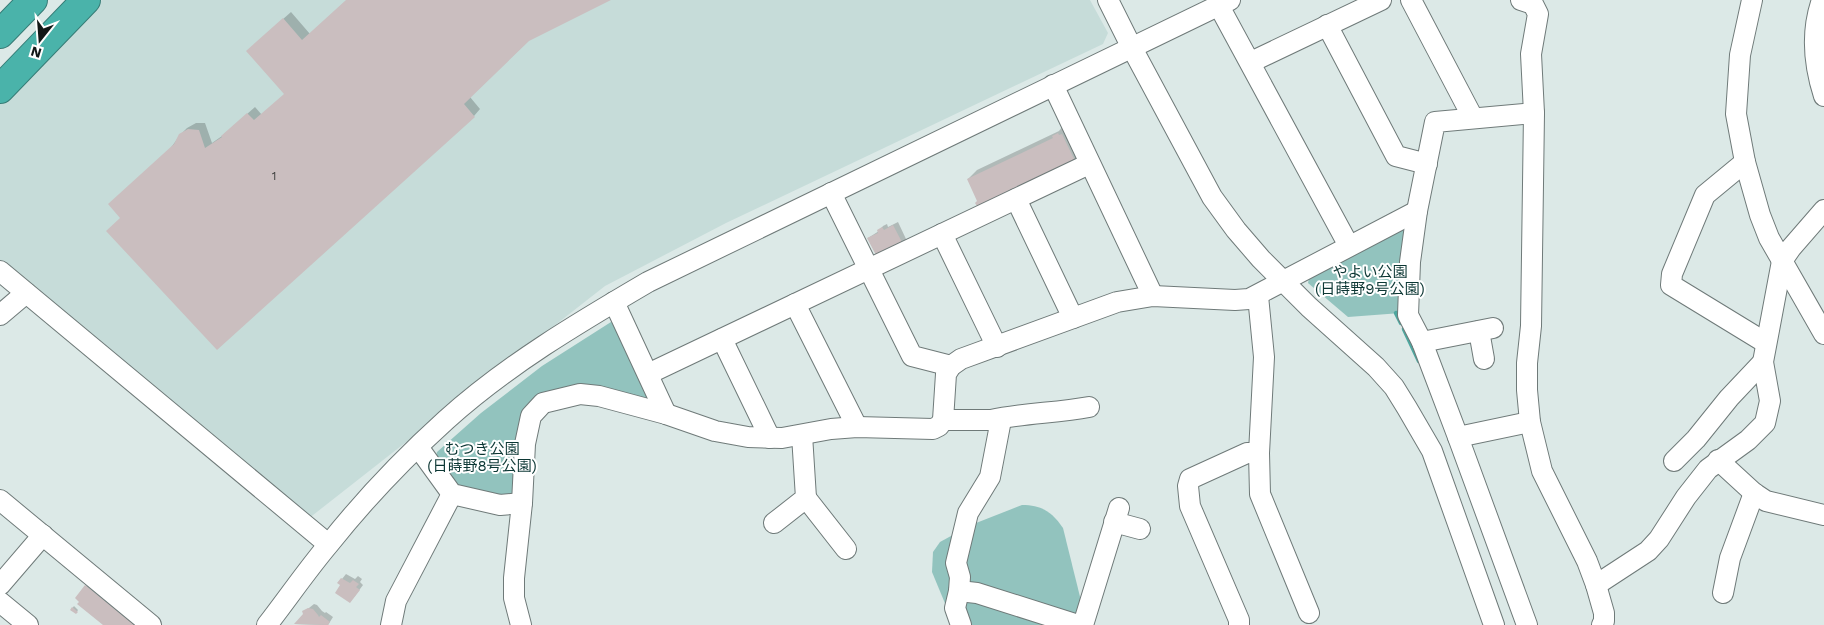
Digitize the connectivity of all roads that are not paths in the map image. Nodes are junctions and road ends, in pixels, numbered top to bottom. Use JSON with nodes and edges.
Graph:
{"nodes":[{"id":1,"x":33,"y":0,"type":"edge"},
{"id":2,"x":63,"y":0,"type":"edge"},
{"id":3,"x":86,"y":0,"type":"edge"},
{"id":4,"x":1102,"y":0,"type":"edge"},
{"id":5,"x":1108,"y":0,"type":"edge"},
{"id":6,"x":1381,"y":0,"type":"edge"},
{"id":7,"x":1411,"y":0,"type":"edge"},
{"id":8,"x":1521,"y":0,"type":"edge"},
{"id":9,"x":1752,"y":0,"type":"edge"},
{"id":10,"x":1822,"y":0,"type":"edge"},
{"id":11,"x":1225,"y":3,"type":"edge"},
{"id":12,"x":1328,"y":25,"type":"junction"},
{"id":13,"x":0,"y":34,"type":"edge"},
{"id":14,"x":1132,"y":48,"type":"junction"},
{"id":15,"x":1250,"y":62,"type":"junction"},
{"id":16,"x":0,"y":68,"type":"edge"},
{"id":17,"x":1053,"y":85,"type":"junction"},
{"id":18,"x":0,"y":89,"type":"edge"},
{"id":19,"x":1824,"y":96,"type":"edge"},
{"id":20,"x":1534,"y":113,"type":"junction"},
{"id":21,"x":1473,"y":118,"type":"junction"},
{"id":22,"x":1745,"y":162,"type":"junction"},
{"id":23,"x":1089,"y":164,"type":"junction"},
{"id":24,"x":1427,"y":164,"type":"junction"},
{"id":25,"x":831,"y":193,"type":"junction"},
{"id":26,"x":1016,"y":199,"type":"junction"},
{"id":27,"x":1824,"y":210,"type":"edge"},
{"id":28,"x":1417,"y":211,"type":"junction"},
{"id":29,"x":942,"y":234,"type":"junction"},
{"id":30,"x":1349,"y":246,"type":"junction"},
{"id":31,"x":1782,"y":261,"type":"junction"},
{"id":32,"x":869,"y":269,"type":"junction"},
{"id":33,"x":0,"y":271,"type":"edge"},
{"id":34,"x":1283,"y":281,"type":"junction"},
{"id":35,"x":26,"y":293,"type":"junction"},
{"id":36,"x":1153,"y":296,"type":"junction"},
{"id":37,"x":1258,"y":296,"type":"junction"},
{"id":38,"x":614,"y":302,"type":"junction"},
{"id":39,"x":795,"y":304,"type":"junction"},
{"id":40,"x":0,"y":315,"type":"edge"},
{"id":41,"x":1073,"y":318,"type":"junction"},
{"id":42,"x":1824,"y":334,"type":"edge"},
{"id":43,"x":722,"y":339,"type":"junction"},
{"id":44,"x":1422,"y":342,"type":"junction"},
{"id":45,"x":997,"y":347,"type":"junction"},
{"id":46,"x":1764,"y":352,"type":"junction"},
{"id":47,"x":1484,"y":359,"type":"dead end"},
{"id":48,"x":951,"y":366,"type":"junction"},
{"id":49,"x":648,"y":374,"type":"junction"},
{"id":50,"x":1090,"y":407,"type":"dead end"},
{"id":51,"x":666,"y":414,"type":"junction"},
{"id":52,"x":943,"y":420,"type":"junction"},
{"id":53,"x":991,"y":420,"type":"junction"},
{"id":54,"x":1530,"y":422,"type":"junction"},
{"id":55,"x":857,"y":427,"type":"junction"},
{"id":56,"x":802,"y":435,"type":"junction"},
{"id":57,"x":1458,"y":437,"type":"junction"},
{"id":58,"x":770,"y":438,"type":"junction"},
{"id":59,"x":418,"y":447,"type":"junction"},
{"id":60,"x":1259,"y":453,"type":"junction"},
{"id":61,"x":1718,"y":460,"type":"junction"},
{"id":62,"x":1674,"y":462,"type":"dead end"},
{"id":63,"x":1754,"y":493,"type":"junction"},
{"id":64,"x":452,"y":494,"type":"junction"},
{"id":65,"x":806,"y":498,"type":"junction"},
{"id":66,"x":0,"y":500,"type":"edge"},
{"id":67,"x":522,"y":503,"type":"junction"},
{"id":68,"x":1824,"y":515,"type":"edge"},
{"id":69,"x":774,"y":523,"type":"dead end"},
{"id":70,"x":1140,"y":529,"type":"dead end"},
{"id":71,"x":42,"y":535,"type":"junction"},
{"id":72,"x":328,"y":544,"type":"junction"},
{"id":73,"x":846,"y":549,"type":"dead end"},
{"id":74,"x":0,"y":585,"type":"edge"},
{"id":75,"x":1596,"y":586,"type":"junction"},
{"id":76,"x":959,"y":591,"type":"junction"},
{"id":77,"x":1723,"y":593,"type":"dead end"},
{"id":78,"x":0,"y":602,"type":"edge"},
{"id":79,"x":1309,"y":613,"type":"dead end"},
{"id":80,"x":272,"y":623,"type":"edge"},
{"id":81,"x":1074,"y":624,"type":"edge"},
{"id":82,"x":28,"y":625,"type":"edge"},
{"id":83,"x":151,"y":625,"type":"edge"},
{"id":84,"x":391,"y":625,"type":"edge"},
{"id":85,"x":522,"y":625,"type":"edge"},
{"id":86,"x":961,"y":625,"type":"edge"},
{"id":87,"x":1239,"y":625,"type":"edge"},
{"id":88,"x":1494,"y":625,"type":"edge"},
{"id":89,"x":1527,"y":625,"type":"edge"},
{"id":90,"x":1602,"y":625,"type":"edge"}],
"edges":[{"from":1,"to":13,"type":"highway"},
{"from":2,"to":16,"type":"highway"},
{"from":3,"to":18,"type":"highway"},
{"from":4,"to":14,"type":"street"},
{"from":5,"to":14,"type":"street"},
{"from":6,"to":12,"type":"street"},
{"from":7,"to":21,"type":"street"},
{"from":8,"to":20,"type":"street"},
{"from":9,"to":22,"type":"street"},
{"from":10,"to":19,"type":"street"},
{"from":11,"to":14,"type":"street"},
{"from":11,"to":15,"type":"street"},
{"from":12,"to":15,"type":"street"},
{"from":12,"to":24,"type":"street"},
{"from":14,"to":17,"type":"street"},
{"from":14,"to":34,"type":"street"},
{"from":15,"to":30,"type":"street"},
{"from":17,"to":23,"type":"street"},
{"from":17,"to":25,"type":"street"},
{"from":20,"to":21,"type":"street"},
{"from":20,"to":54,"type":"street"},
{"from":21,"to":24,"type":"street"},
{"from":22,"to":31,"type":"street"},
{"from":22,"to":46,"type":"street"},
{"from":23,"to":26,"type":"street"},
{"from":23,"to":36,"type":"street"},
{"from":24,"to":28,"type":"street"},
{"from":25,"to":32,"type":"street"},
{"from":25,"to":38,"type":"street"},
{"from":26,"to":29,"type":"street"},
{"from":26,"to":41,"type":"street"},
{"from":27,"to":31,"type":"street"},
{"from":28,"to":30,"type":"street"},
{"from":28,"to":44,"type":"street"},
{"from":29,"to":32,"type":"street"},
{"from":29,"to":45,"type":"street"},
{"from":30,"to":34,"type":"street"},
{"from":31,"to":42,"type":"street"},
{"from":31,"to":46,"type":"street"},
{"from":32,"to":39,"type":"street"},
{"from":32,"to":48,"type":"street"},
{"from":33,"to":35,"type":"street"},
{"from":34,"to":37,"type":"street"},
{"from":34,"to":88,"type":"street"},
{"from":35,"to":40,"type":"street"},
{"from":35,"to":72,"type":"street"},
{"from":36,"to":37,"type":"street"},
{"from":36,"to":41,"type":"street"},
{"from":37,"to":60,"type":"street"},
{"from":38,"to":49,"type":"street"},
{"from":38,"to":59,"type":"street"},
{"from":39,"to":43,"type":"street"},
{"from":39,"to":55,"type":"street"},
{"from":41,"to":45,"type":"street"},
{"from":43,"to":49,"type":"street"},
{"from":43,"to":58,"type":"street"},
{"from":44,"to":47,"type":"street"},
{"from":44,"to":57,"type":"street"},
{"from":45,"to":48,"type":"street"},
{"from":46,"to":61,"type":"street"},
{"from":46,"to":62,"type":"street"},
{"from":48,"to":52,"type":"street"},
{"from":49,"to":51,"type":"street"},
{"from":50,"to":53,"type":"street"},
{"from":51,"to":58,"type":"street"},
{"from":51,"to":67,"type":"street"},
{"from":52,"to":53,"type":"street"},
{"from":52,"to":55,"type":"street"},
{"from":53,"to":76,"type":"street"},
{"from":54,"to":57,"type":"street"},
{"from":54,"to":75,"type":"street"},
{"from":55,"to":56,"type":"street"},
{"from":56,"to":58,"type":"street"},
{"from":56,"to":65,"type":"street"},
{"from":57,"to":89,"type":"street"},
{"from":59,"to":64,"type":"street"},
{"from":59,"to":72,"type":"street"},
{"from":60,"to":79,"type":"street"},
{"from":60,"to":87,"type":"street"},
{"from":61,"to":63,"type":"street"},
{"from":61,"to":75,"type":"street"},
{"from":63,"to":68,"type":"street"},
{"from":63,"to":77,"type":"street"},
{"from":64,"to":67,"type":"street"},
{"from":64,"to":84,"type":"street"},
{"from":65,"to":69,"type":"street"},
{"from":65,"to":73,"type":"street"},
{"from":66,"to":71,"type":"street"},
{"from":67,"to":85,"type":"street"},
{"from":70,"to":81,"type":"street"},
{"from":71,"to":74,"type":"street"},
{"from":71,"to":83,"type":"street"},
{"from":72,"to":80,"type":"street"},
{"from":75,"to":90,"type":"street"},
{"from":76,"to":81,"type":"street"},
{"from":76,"to":86,"type":"street"},
{"from":78,"to":82,"type":"street"}]}
